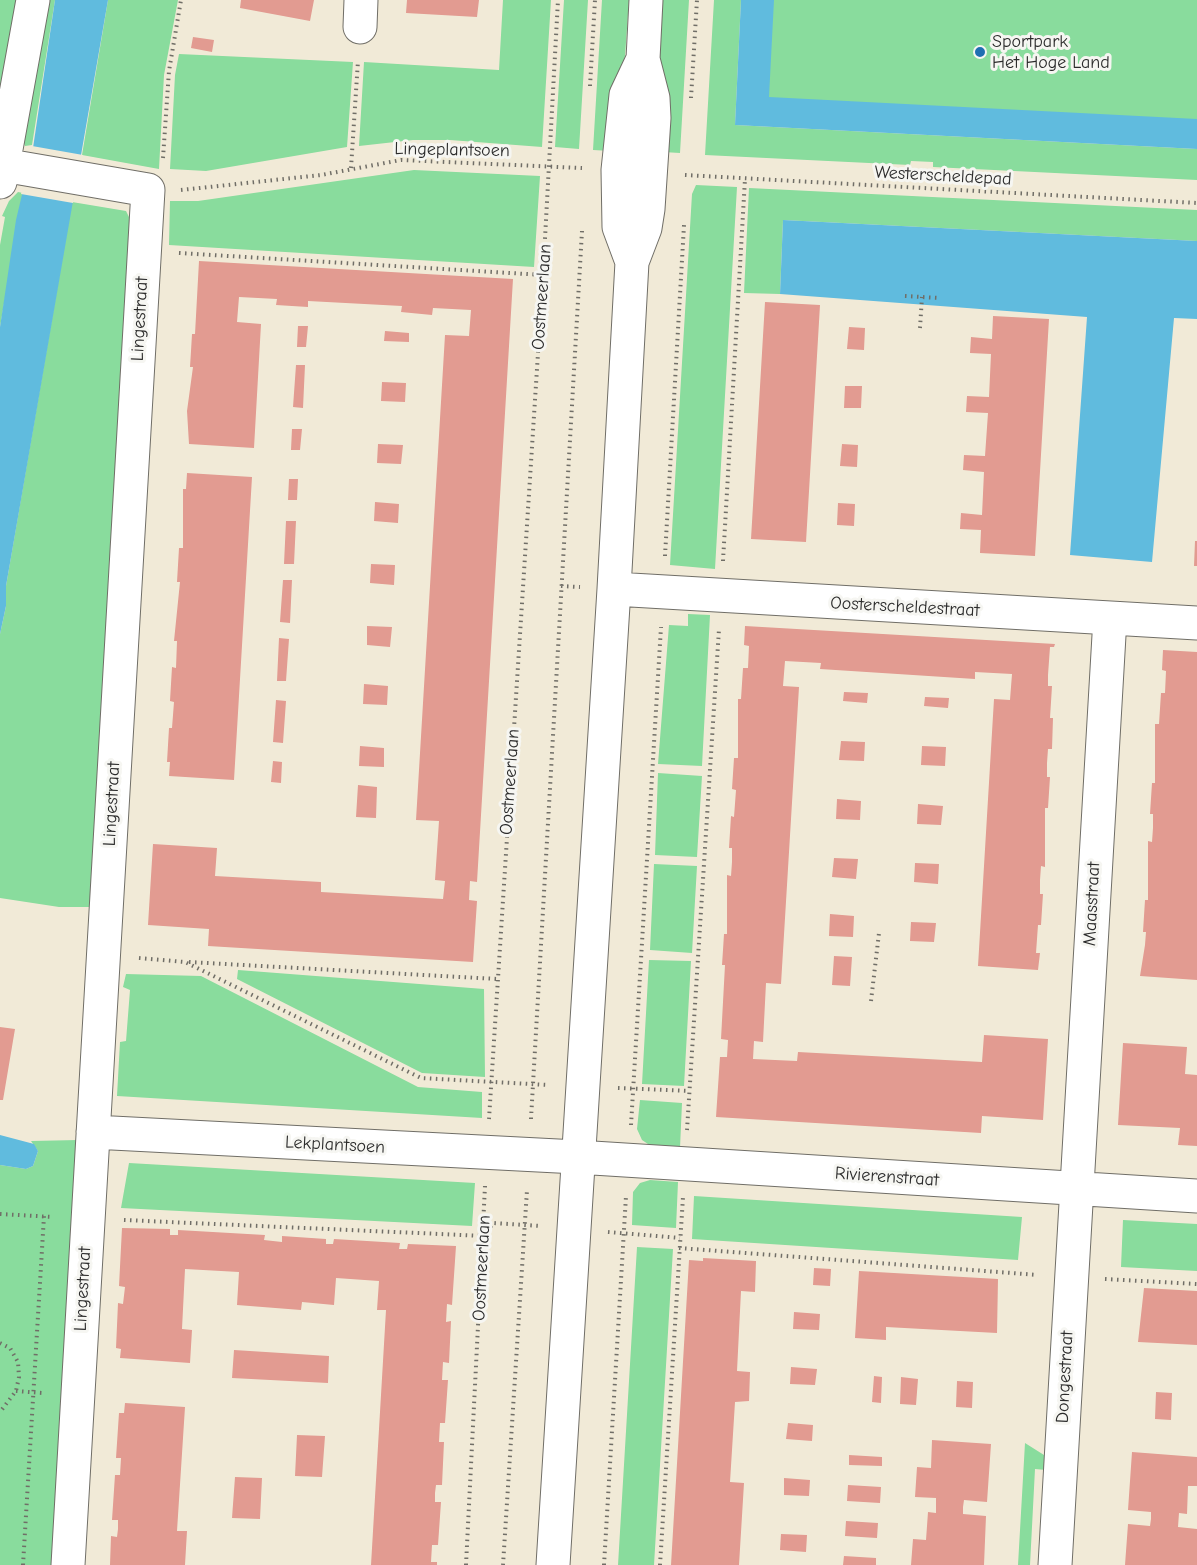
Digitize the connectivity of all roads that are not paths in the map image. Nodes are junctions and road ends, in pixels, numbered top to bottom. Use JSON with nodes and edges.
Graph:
{"nodes":[{"id":1,"x":33,"y":0,"type":"edge"},
{"id":2,"x":646,"y":0,"type":"edge"},
{"id":3,"x":643,"y":59,"type":"junction"},
{"id":4,"x":10,"y":172,"type":"edge"},
{"id":5,"x":632,"y":262,"type":"junction"},
{"id":6,"x":614,"y":589,"type":"junction"},
{"id":7,"x":1110,"y":618,"type":"junction"},
{"id":8,"x":1197,"y":623,"type":"edge"},
{"id":9,"x":93,"y":1132,"type":"junction"},
{"id":10,"x":577,"y":1157,"type":"junction"},
{"id":11,"x":1077,"y":1189,"type":"junction"},
{"id":12,"x":1197,"y":1196,"type":"edge"},
{"id":13,"x":68,"y":1565,"type":"edge"},
{"id":14,"x":553,"y":1565,"type":"edge"},
{"id":15,"x":1055,"y":1565,"type":"edge"}],
"edges":[{"from":1,"to":4,"type":"street"},
{"from":2,"to":3,"type":"street"},
{"from":3,"to":5,"type":"street"},
{"from":3,"to":5,"type":"street"},
{"from":4,"to":9,"type":"street","name":"Lingestraat"},
{"from":5,"to":6,"type":"street"},
{"from":6,"to":7,"type":"street","name":"Oosterscheldestraat"},
{"from":6,"to":10,"type":"street"},
{"from":7,"to":8,"type":"street","name":"Oosterscheldestraat"},
{"from":7,"to":11,"type":"street","name":"Maasstraat"},
{"from":9,"to":10,"type":"street","name":"Lekplantsoen"},
{"from":9,"to":13,"type":"street","name":"Lingestraat"},
{"from":10,"to":11,"type":"street","name":"Rivierenstraat"},
{"from":10,"to":14,"type":"street"},
{"from":11,"to":12,"type":"street","name":"Rivierenstraat"},
{"from":11,"to":15,"type":"street","name":"Dongestraat"}]}
